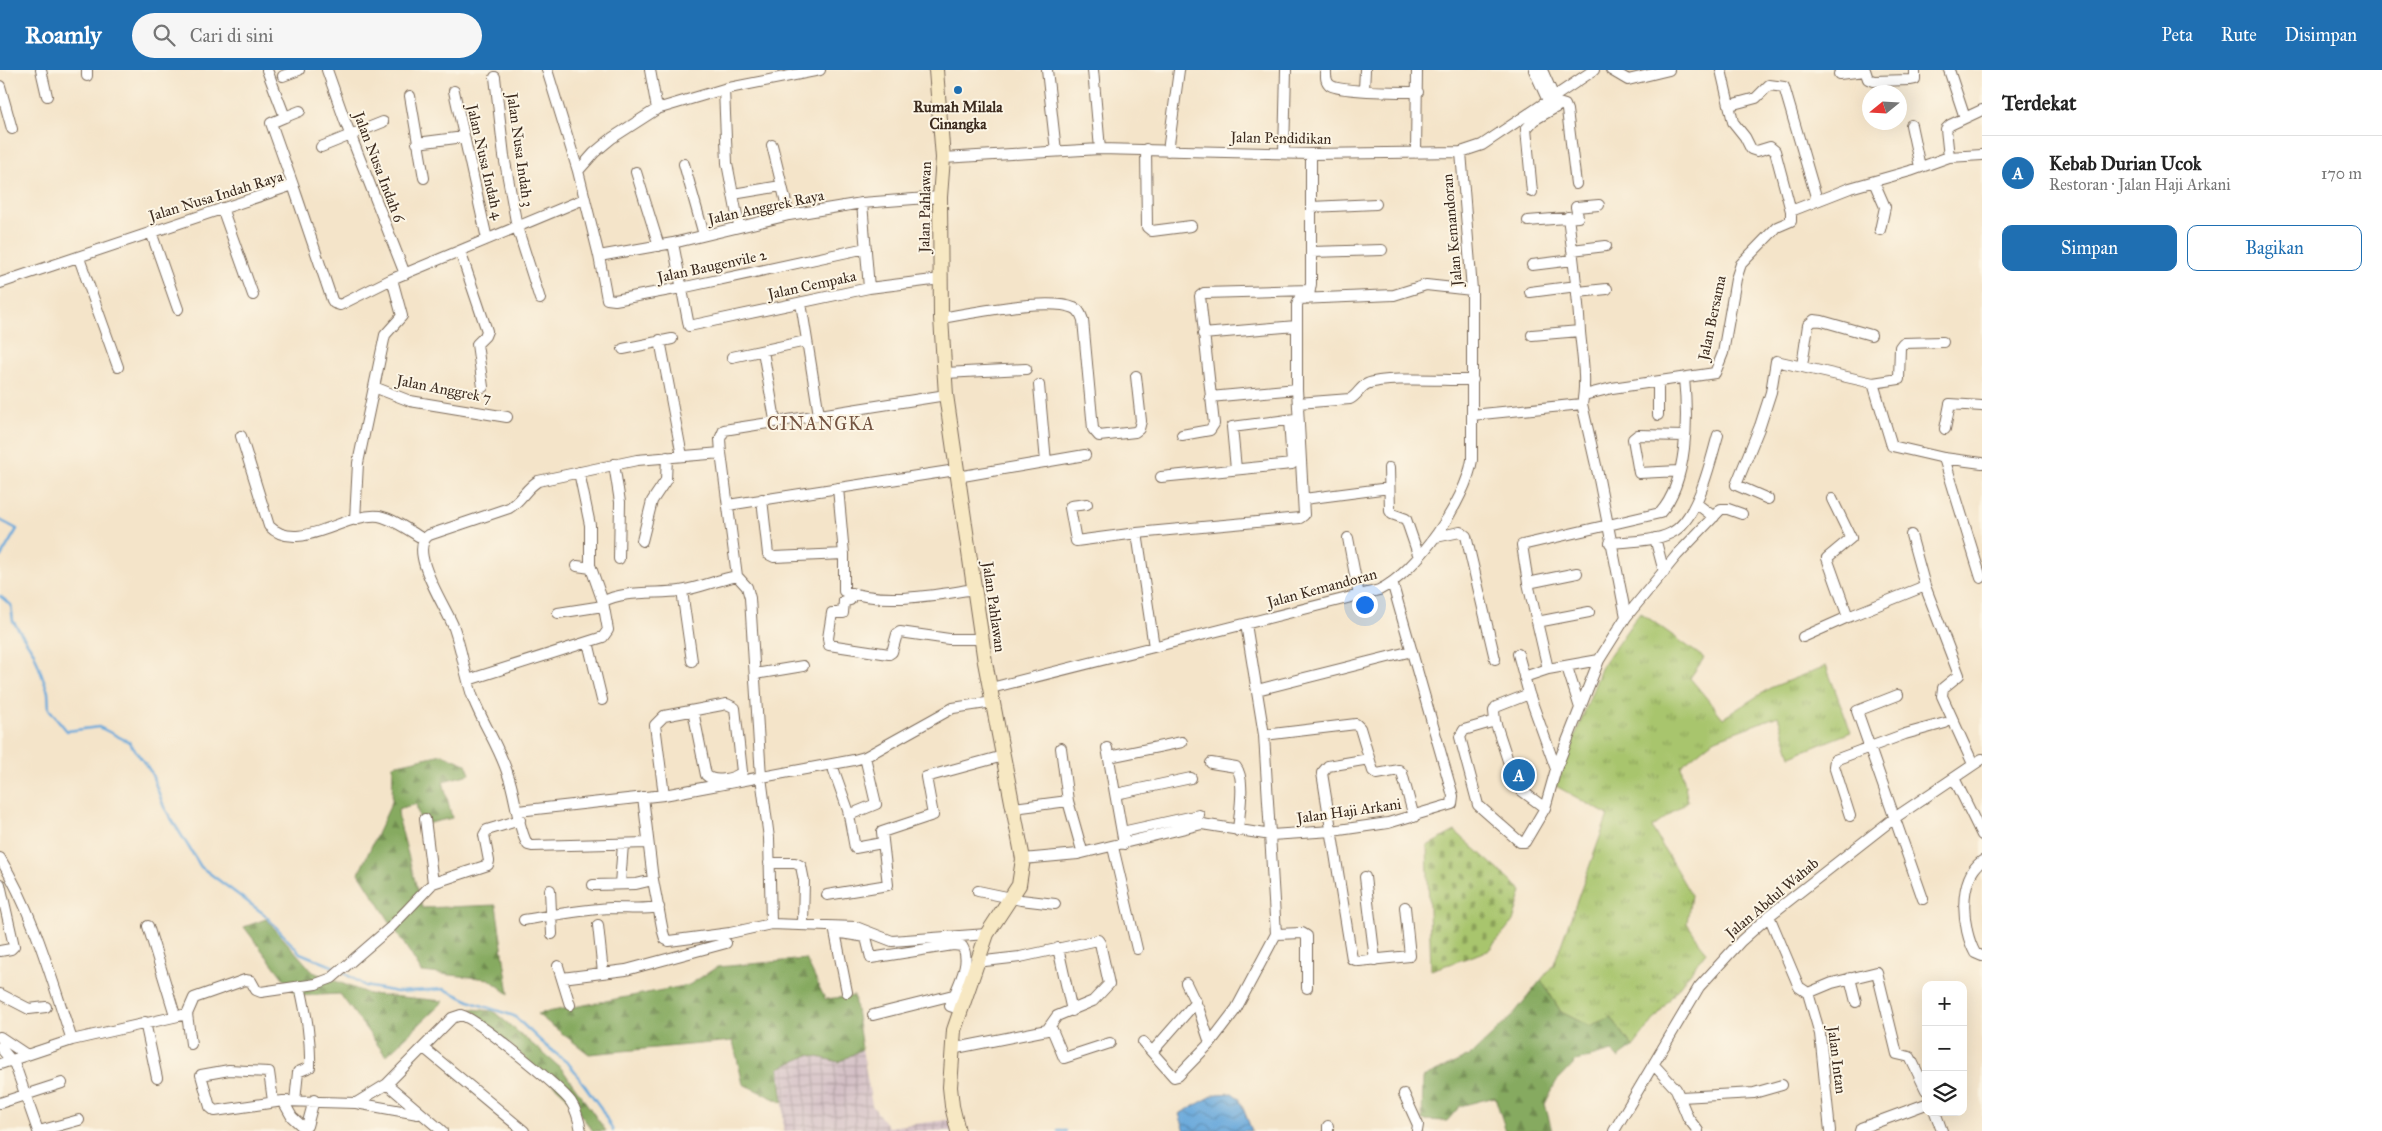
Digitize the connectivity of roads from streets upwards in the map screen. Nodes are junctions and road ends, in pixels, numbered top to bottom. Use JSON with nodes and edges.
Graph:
{"nodes":[{"id":1,"x":40,"y":70,"type":"edge"},
{"id":2,"x":267,"y":70,"type":"edge"},
{"id":3,"x":299,"y":70,"type":"edge"},
{"id":4,"x":327,"y":70,"type":"edge"},
{"id":5,"x":547,"y":70,"type":"edge"},
{"id":6,"x":650,"y":70,"type":"edge"},
{"id":7,"x":817,"y":70,"type":"edge"},
{"id":8,"x":936,"y":70,"type":"edge"},
{"id":9,"x":1047,"y":70,"type":"edge"},
{"id":10,"x":1093,"y":70,"type":"edge"},
{"id":11,"x":1179,"y":70,"type":"edge"},
{"id":12,"x":1286,"y":70,"type":"edge"},
{"id":13,"x":1326,"y":70,"type":"edge"},
{"id":14,"x":1365,"y":70,"type":"edge"},
{"id":15,"x":1417,"y":70,"type":"edge"},
{"id":16,"x":1534,"y":70,"type":"edge"},
{"id":17,"x":1542,"y":70,"type":"edge"},
{"id":18,"x":1593,"y":70,"type":"edge"},
{"id":19,"x":1611,"y":70,"type":"edge"},
{"id":20,"x":1669,"y":70,"type":"edge"},
{"id":21,"x":1721,"y":70,"type":"edge"},
{"id":22,"x":1865,"y":70,"type":"edge"},
{"id":23,"x":1916,"y":70,"type":"edge"},
{"id":24,"x":1950,"y":70,"type":"edge"},
{"id":25,"x":1839,"y":74,"type":"dead end"},
{"id":26,"x":1629,"y":75,"type":"edge"},
{"id":27,"x":283,"y":76,"type":"dead end"},
{"id":28,"x":494,"y":77,"type":"dead end"},
{"id":29,"x":0,"y":86,"type":"edge"},
{"id":30,"x":724,"y":89,"type":"junction"},
{"id":31,"x":1364,"y":90,"type":"junction"},
{"id":32,"x":454,"y":91,"type":"dead end"},
{"id":33,"x":1418,"y":92,"type":"junction"},
{"id":34,"x":47,"y":96,"type":"dead end"},
{"id":35,"x":410,"y":96,"type":"dead end"},
{"id":36,"x":1553,"y":101,"type":"junction"},
{"id":37,"x":1730,"y":105,"type":"junction"},
{"id":38,"x":657,"y":109,"type":"junction"},
{"id":39,"x":1982,"y":110,"type":"edge"},
{"id":40,"x":300,"y":111,"type":"dead end"},
{"id":41,"x":285,"y":117,"type":"junction"},
{"id":42,"x":1965,"y":118,"type":"junction"},
{"id":43,"x":384,"y":122,"type":"dead end"},
{"id":44,"x":1911,"y":125,"type":"dead end"},
{"id":45,"x":12,"y":129,"type":"dead end"},
{"id":46,"x":350,"y":135,"type":"junction"},
{"id":47,"x":464,"y":137,"type":"junction"},
{"id":48,"x":418,"y":143,"type":"junction"},
{"id":49,"x":772,"y":145,"type":"dead end"},
{"id":50,"x":321,"y":147,"type":"dead end"},
{"id":51,"x":1100,"y":149,"type":"junction"},
{"id":52,"x":1146,"y":149,"type":"junction"},
{"id":53,"x":1056,"y":151,"type":"junction"},
{"id":54,"x":1168,"y":151,"type":"junction"},
{"id":55,"x":1461,"y":152,"type":"junction"},
{"id":56,"x":1284,"y":153,"type":"junction"},
{"id":57,"x":1416,"y":153,"type":"junction"},
{"id":58,"x":1311,"y":154,"type":"junction"},
{"id":59,"x":1982,"y":155,"type":"edge"},
{"id":60,"x":1949,"y":157,"type":"junction"},
{"id":61,"x":942,"y":158,"type":"junction"},
{"id":62,"x":684,"y":164,"type":"dead end"},
{"id":63,"x":1920,"y":167,"type":"junction"},
{"id":64,"x":578,"y":171,"type":"junction"},
{"id":65,"x":636,"y":172,"type":"dead end"},
{"id":66,"x":424,"y":178,"type":"dead end"},
{"id":67,"x":1874,"y":182,"type":"junction"},
{"id":68,"x":1576,"y":184,"type":"dead end"},
{"id":69,"x":781,"y":186,"type":"junction"},
{"id":70,"x":294,"y":188,"type":"junction"},
{"id":71,"x":1532,"y":192,"type":"dead end"},
{"id":72,"x":733,"y":194,"type":"junction"},
{"id":73,"x":940,"y":196,"type":"junction"},
{"id":74,"x":584,"y":199,"type":"junction"},
{"id":75,"x":1818,"y":200,"type":"junction"},
{"id":76,"x":862,"y":203,"type":"junction"},
{"id":77,"x":1376,"y":204,"type":"dead end"},
{"id":78,"x":1599,"y":205,"type":"dead end"},
{"id":79,"x":1311,"y":207,"type":"junction"},
{"id":80,"x":222,"y":208,"type":"junction"},
{"id":81,"x":1791,"y":211,"type":"junction"},
{"id":82,"x":788,"y":215,"type":"junction"},
{"id":83,"x":1568,"y":217,"type":"junction"},
{"id":84,"x":1528,"y":221,"type":"dead end"},
{"id":85,"x":739,"y":226,"type":"junction"},
{"id":86,"x":1191,"y":226,"type":"dead end"},
{"id":87,"x":517,"y":227,"type":"junction"},
{"id":88,"x":1880,"y":230,"type":"dead end"},
{"id":89,"x":151,"y":232,"type":"junction"},
{"id":90,"x":704,"y":235,"type":"junction"},
{"id":91,"x":488,"y":239,"type":"junction"},
{"id":92,"x":674,"y":243,"type":"junction"},
{"id":93,"x":659,"y":246,"type":"junction"},
{"id":94,"x":1606,"y":246,"type":"dead end"},
{"id":95,"x":866,"y":248,"type":"junction"},
{"id":96,"x":460,"y":250,"type":"junction"},
{"id":97,"x":1382,"y":250,"type":"dead end"},
{"id":98,"x":1311,"y":252,"type":"junction"},
{"id":99,"x":1573,"y":255,"type":"junction"},
{"id":100,"x":599,"y":256,"type":"junction"},
{"id":101,"x":79,"y":258,"type":"junction"},
{"id":102,"x":1532,"y":265,"type":"dead end"},
{"id":103,"x":405,"y":274,"type":"junction"},
{"id":104,"x":392,"y":279,"type":"junction"},
{"id":105,"x":941,"y":279,"type":"junction"},
{"id":106,"x":0,"y":283,"type":"edge"},
{"id":107,"x":682,"y":288,"type":"junction"},
{"id":108,"x":869,"y":288,"type":"junction"},
{"id":109,"x":1577,"y":289,"type":"junction"},
{"id":110,"x":1606,"y":289,"type":"dead end"},
{"id":111,"x":1472,"y":290,"type":"junction"},
{"id":112,"x":1530,"y":292,"type":"dead end"},
{"id":113,"x":253,"y":294,"type":"dead end"},
{"id":114,"x":1309,"y":294,"type":"junction"},
{"id":115,"x":540,"y":299,"type":"dead end"},
{"id":116,"x":800,"y":303,"type":"junction"},
{"id":117,"x":178,"y":309,"type":"dead end"},
{"id":118,"x":941,"y":318,"type":"junction"},
{"id":119,"x":1296,"y":326,"type":"junction"},
{"id":120,"x":1580,"y":332,"type":"junction"},
{"id":121,"x":1203,"y":334,"type":"junction"},
{"id":122,"x":1532,"y":335,"type":"dead end"},
{"id":123,"x":1871,"y":335,"type":"dead end"},
{"id":124,"x":672,"y":339,"type":"dead end"},
{"id":125,"x":660,"y":340,"type":"junction"},
{"id":126,"x":806,"y":341,"type":"junction"},
{"id":127,"x":1943,"y":342,"type":"dead end"},
{"id":128,"x":622,"y":349,"type":"dead end"},
{"id":129,"x":763,"y":351,"type":"junction"},
{"id":130,"x":732,"y":357,"type":"dead end"},
{"id":131,"x":1802,"y":366,"type":"junction"},
{"id":132,"x":118,"y":367,"type":"dead end"},
{"id":133,"x":1026,"y":368,"type":"dead end"},
{"id":134,"x":945,"y":373,"type":"junction"},
{"id":135,"x":1136,"y":376,"type":"dead end"},
{"id":136,"x":1684,"y":378,"type":"junction"},
{"id":137,"x":1473,"y":380,"type":"junction"},
{"id":138,"x":1658,"y":382,"type":"junction"},
{"id":139,"x":1873,"y":383,"type":"junction"},
{"id":140,"x":1039,"y":385,"type":"dead end"},
{"id":141,"x":374,"y":387,"type":"junction"},
{"id":142,"x":484,"y":387,"type":"dead end"},
{"id":143,"x":1297,"y":389,"type":"junction"},
{"id":144,"x":946,"y":395,"type":"junction"},
{"id":145,"x":1210,"y":397,"type":"junction"},
{"id":146,"x":1582,"y":400,"type":"junction"},
{"id":147,"x":1298,"y":403,"type":"junction"},
{"id":148,"x":1982,"y":406,"type":"edge"},
{"id":149,"x":819,"y":415,"type":"junction"},
{"id":150,"x":1658,"y":415,"type":"dead end"},
{"id":151,"x":507,"y":416,"type":"dead end"},
{"id":152,"x":1472,"y":416,"type":"junction"},
{"id":153,"x":775,"y":420,"type":"junction"},
{"id":154,"x":1294,"y":420,"type":"junction"},
{"id":155,"x":1945,"y":429,"type":"dead end"},
{"id":156,"x":1182,"y":435,"type":"dead end"},
{"id":157,"x":1718,"y":435,"type":"dead end"},
{"id":158,"x":240,"y":436,"type":"dead end"},
{"id":159,"x":1685,"y":436,"type":"junction"},
{"id":160,"x":721,"y":453,"type":"junction"},
{"id":161,"x":682,"y":456,"type":"junction"},
{"id":162,"x":1085,"y":456,"type":"dead end"},
{"id":163,"x":667,"y":457,"type":"junction"},
{"id":164,"x":1944,"y":458,"type":"junction"},
{"id":165,"x":1046,"y":462,"type":"junction"},
{"id":166,"x":1982,"y":463,"type":"edge"},
{"id":167,"x":614,"y":464,"type":"junction"},
{"id":168,"x":1389,"y":468,"type":"dead end"},
{"id":169,"x":1236,"y":469,"type":"junction"},
{"id":170,"x":1679,"y":471,"type":"junction"},
{"id":171,"x":579,"y":472,"type":"junction"},
{"id":172,"x":957,"y":474,"type":"junction"},
{"id":173,"x":1161,"y":477,"type":"dead end"},
{"id":174,"x":838,"y":488,"type":"junction"},
{"id":175,"x":1389,"y":488,"type":"junction"},
{"id":176,"x":762,"y":499,"type":"junction"},
{"id":177,"x":1304,"y":499,"type":"junction"},
{"id":178,"x":1768,"y":499,"type":"dead end"},
{"id":179,"x":1832,"y":499,"type":"dead end"},
{"id":180,"x":1087,"y":504,"type":"dead end"},
{"id":181,"x":1697,"y":504,"type":"junction"},
{"id":182,"x":728,"y":505,"type":"junction"},
{"id":183,"x":1742,"y":514,"type":"dead end"},
{"id":184,"x":1714,"y":517,"type":"junction"},
{"id":185,"x":355,"y":520,"type":"junction"},
{"id":186,"x":1608,"y":524,"type":"junction"},
{"id":187,"x":1137,"y":533,"type":"junction"},
{"id":188,"x":1911,"y":535,"type":"dead end"},
{"id":189,"x":1436,"y":536,"type":"junction"},
{"id":190,"x":1348,"y":538,"type":"dead end"},
{"id":191,"x":1655,"y":538,"type":"junction"},
{"id":192,"x":423,"y":539,"type":"junction"},
{"id":193,"x":642,"y":540,"type":"dead end"},
{"id":194,"x":1610,"y":543,"type":"junction"},
{"id":195,"x":844,"y":554,"type":"junction"},
{"id":196,"x":1419,"y":557,"type":"junction"},
{"id":197,"x":619,"y":558,"type":"dead end"},
{"id":198,"x":577,"y":566,"type":"dead end"},
{"id":199,"x":591,"y":568,"type":"junction"},
{"id":200,"x":1664,"y":572,"type":"junction"},
{"id":201,"x":1578,"y":573,"type":"dead end"},
{"id":202,"x":737,"y":576,"type":"junction"},
{"id":203,"x":1980,"y":578,"type":"dead end"},
{"id":204,"x":1392,"y":582,"type":"junction"},
{"id":205,"x":1528,"y":583,"type":"junction"},
{"id":206,"x":1925,"y":586,"type":"junction"},
{"id":207,"x":975,"y":589,"type":"junction"},
{"id":208,"x":682,"y":591,"type":"junction"},
{"id":209,"x":852,"y":594,"type":"junction"},
{"id":210,"x":1359,"y":596,"type":"junction"},
{"id":211,"x":603,"y":604,"type":"junction"},
{"id":212,"x":1589,"y":612,"type":"dead end"},
{"id":213,"x":558,"y":613,"type":"dead end"},
{"id":214,"x":1848,"y":617,"type":"junction"},
{"id":215,"x":1626,"y":618,"type":"junction"},
{"id":216,"x":1537,"y":622,"type":"junction"},
{"id":217,"x":1246,"y":624,"type":"junction"},
{"id":218,"x":1804,"y":637,"type":"dead end"},
{"id":219,"x":982,"y":639,"type":"junction"},
{"id":220,"x":588,"y":642,"type":"junction"},
{"id":221,"x":1154,"y":647,"type":"junction"},
{"id":222,"x":1412,"y":651,"type":"junction"},
{"id":223,"x":1518,"y":654,"type":"dead end"},
{"id":224,"x":1495,"y":659,"type":"dead end"},
{"id":225,"x":1599,"y":660,"type":"junction"},
{"id":226,"x":692,"y":661,"type":"dead end"},
{"id":227,"x":803,"y":666,"type":"dead end"},
{"id":228,"x":1567,"y":667,"type":"junction"},
{"id":229,"x":1548,"y":669,"type":"junction"},
{"id":230,"x":755,"y":674,"type":"junction"},
{"id":231,"x":1524,"y":677,"type":"junction"},
{"id":232,"x":468,"y":680,"type":"junction"},
{"id":233,"x":1257,"y":690,"type":"junction"},
{"id":234,"x":1529,"y":694,"type":"junction"},
{"id":235,"x":992,"y":695,"type":"junction"},
{"id":236,"x":1898,"y":695,"type":"dead end"},
{"id":237,"x":602,"y":700,"type":"dead end"},
{"id":238,"x":1580,"y":708,"type":"junction"},
{"id":239,"x":693,"y":711,"type":"junction"},
{"id":240,"x":1495,"y":721,"type":"junction"},
{"id":241,"x":1945,"y":723,"type":"dead end"},
{"id":242,"x":1264,"y":735,"type":"junction"},
{"id":243,"x":1182,"y":742,"type":"dead end"},
{"id":244,"x":1870,"y":747,"type":"junction"},
{"id":245,"x":1061,"y":748,"type":"dead end"},
{"id":246,"x":1003,"y":756,"type":"junction"},
{"id":247,"x":866,"y":757,"type":"junction"},
{"id":248,"x":1369,"y":760,"type":"junction"},
{"id":249,"x":1978,"y":762,"type":"edge"},
{"id":250,"x":1211,"y":763,"type":"dead end"},
{"id":251,"x":832,"y":765,"type":"junction"},
{"id":252,"x":1556,"y":769,"type":"junction"},
{"id":253,"x":761,"y":778,"type":"junction"},
{"id":254,"x":1191,"y":778,"type":"dead end"},
{"id":255,"x":1954,"y":778,"type":"junction"},
{"id":256,"x":1116,"y":794,"type":"junction"},
{"id":257,"x":664,"y":795,"type":"junction"},
{"id":258,"x":643,"y":797,"type":"junction"},
{"id":259,"x":1068,"y":801,"type":"junction"},
{"id":260,"x":1014,"y":808,"type":"junction"},
{"id":261,"x":1545,"y":808,"type":"junction"},
{"id":262,"x":849,"y":814,"type":"junction"},
{"id":263,"x":1199,"y":815,"type":"dead end"},
{"id":264,"x":519,"y":816,"type":"junction"},
{"id":265,"x":1850,"y":816,"type":"dead end"},
{"id":266,"x":1414,"y":817,"type":"junction"},
{"id":267,"x":425,"y":819,"type":"dead end"},
{"id":268,"x":1893,"y":819,"type":"junction"},
{"id":269,"x":1238,"y":830,"type":"junction"},
{"id":270,"x":1332,"y":831,"type":"junction"},
{"id":271,"x":1122,"y":832,"type":"junction"},
{"id":272,"x":1272,"y":835,"type":"junction"},
{"id":273,"x":1982,"y":835,"type":"edge"},
{"id":274,"x":648,"y":843,"type":"junction"},
{"id":275,"x":882,"y":843,"type":"junction"},
{"id":276,"x":623,"y":844,"type":"junction"},
{"id":277,"x":1124,"y":844,"type":"junction"},
{"id":278,"x":1113,"y":847,"type":"junction"},
{"id":279,"x":1081,"y":848,"type":"dead end"},
{"id":280,"x":0,"y":858,"type":"edge"},
{"id":281,"x":1023,"y":859,"type":"junction"},
{"id":282,"x":1982,"y":861,"type":"edge"},
{"id":283,"x":769,"y":863,"type":"junction"},
{"id":284,"x":1365,"y":877,"type":"dead end"},
{"id":285,"x":654,"y":880,"type":"junction"},
{"id":286,"x":433,"y":883,"type":"junction"},
{"id":287,"x":0,"y":884,"type":"edge"},
{"id":288,"x":620,"y":884,"type":"junction"},
{"id":289,"x":592,"y":885,"type":"dead end"},
{"id":290,"x":550,"y":890,"type":"dead end"},
{"id":291,"x":978,"y":891,"type":"dead end"},
{"id":292,"x":827,"y":896,"type":"dead end"},
{"id":293,"x":1011,"y":898,"type":"junction"},
{"id":294,"x":1923,"y":899,"type":"dead end"},
{"id":295,"x":1055,"y":904,"type":"dead end"},
{"id":296,"x":658,"y":907,"type":"junction"},
{"id":297,"x":1405,"y":908,"type":"dead end"},
{"id":298,"x":551,"y":915,"type":"junction"},
{"id":299,"x":1768,"y":916,"type":"junction"},
{"id":300,"x":524,"y":920,"type":"dead end"},
{"id":301,"x":598,"y":924,"type":"dead end"},
{"id":302,"x":771,"y":924,"type":"junction"},
{"id":303,"x":802,"y":924,"type":"junction"},
{"id":304,"x":148,"y":926,"type":"dead end"},
{"id":305,"x":552,"y":934,"type":"dead end"},
{"id":306,"x":987,"y":934,"type":"junction"},
{"id":307,"x":1276,"y":934,"type":"junction"},
{"id":308,"x":720,"y":940,"type":"junction"},
{"id":309,"x":1058,"y":948,"type":"junction"},
{"id":310,"x":1138,"y":949,"type":"dead end"},
{"id":311,"x":0,"y":951,"type":"edge"},
{"id":312,"x":1982,"y":956,"type":"edge"},
{"id":313,"x":1375,"y":960,"type":"junction"},
{"id":314,"x":976,"y":962,"type":"junction"},
{"id":315,"x":558,"y":966,"type":"dead end"},
{"id":316,"x":603,"y":973,"type":"junction"},
{"id":317,"x":562,"y":978,"type":"junction"},
{"id":318,"x":1850,"y":978,"type":"junction"},
{"id":319,"x":1186,"y":983,"type":"dead end"},
{"id":320,"x":300,"y":986,"type":"junction"},
{"id":321,"x":1307,"y":988,"type":"dead end"},
{"id":322,"x":847,"y":992,"type":"dead end"},
{"id":323,"x":1808,"y":992,"type":"junction"},
{"id":324,"x":0,"y":994,"type":"edge"},
{"id":325,"x":954,"y":995,"type":"junction"},
{"id":326,"x":1196,"y":1002,"type":"junction"},
{"id":327,"x":1856,"y":1002,"type":"dead end"},
{"id":328,"x":570,"y":1005,"type":"dead end"},
{"id":329,"x":46,"y":1007,"type":"dead end"},
{"id":330,"x":959,"y":1009,"type":"junction"},
{"id":331,"x":1072,"y":1011,"type":"junction"},
{"id":332,"x":187,"y":1014,"type":"junction"},
{"id":333,"x":175,"y":1015,"type":"junction"},
{"id":334,"x":873,"y":1015,"type":"dead end"},
{"id":335,"x":145,"y":1022,"type":"junction"},
{"id":336,"x":1051,"y":1027,"type":"junction"},
{"id":337,"x":0,"y":1037,"type":"edge"},
{"id":338,"x":72,"y":1040,"type":"junction"},
{"id":339,"x":1143,"y":1042,"type":"dead end"},
{"id":340,"x":1210,"y":1043,"type":"junction"},
{"id":341,"x":191,"y":1044,"type":"dead end"},
{"id":342,"x":1110,"y":1044,"type":"dead end"},
{"id":343,"x":0,"y":1047,"type":"edge"},
{"id":344,"x":424,"y":1048,"type":"junction"},
{"id":345,"x":951,"y":1049,"type":"junction"},
{"id":346,"x":1152,"y":1052,"type":"junction"},
{"id":347,"x":27,"y":1055,"type":"junction"},
{"id":348,"x":13,"y":1060,"type":"junction"},
{"id":349,"x":0,"y":1064,"type":"edge"},
{"id":350,"x":1654,"y":1065,"type":"junction"},
{"id":351,"x":157,"y":1078,"type":"dead end"},
{"id":352,"x":1922,"y":1082,"type":"edge"},
{"id":353,"x":62,"y":1083,"type":"dead end"},
{"id":354,"x":387,"y":1084,"type":"junction"},
{"id":355,"x":1782,"y":1085,"type":"dead end"},
{"id":356,"x":1404,"y":1094,"type":"dead end"},
{"id":357,"x":26,"y":1095,"type":"junction"},
{"id":358,"x":1681,"y":1097,"type":"junction"},
{"id":359,"x":295,"y":1100,"type":"junction"},
{"id":360,"x":314,"y":1100,"type":"junction"},
{"id":361,"x":278,"y":1101,"type":"junction"},
{"id":362,"x":0,"y":1103,"type":"edge"},
{"id":363,"x":356,"y":1103,"type":"junction"},
{"id":364,"x":1922,"y":1105,"type":"edge"},
{"id":365,"x":423,"y":1116,"type":"junction"},
{"id":366,"x":1936,"y":1116,"type":"edge"},
{"id":367,"x":79,"y":1120,"type":"dead end"},
{"id":368,"x":432,"y":1127,"type":"edge"},
{"id":369,"x":958,"y":1130,"type":"edge"},
{"id":370,"x":39,"y":1131,"type":"edge"},
{"id":371,"x":442,"y":1131,"type":"edge"},
{"id":372,"x":524,"y":1131,"type":"edge"},
{"id":373,"x":581,"y":1131,"type":"edge"},
{"id":374,"x":1417,"y":1131,"type":"edge"},
{"id":375,"x":1614,"y":1131,"type":"edge"},
{"id":376,"x":1698,"y":1131,"type":"edge"},
{"id":377,"x":1830,"y":1131,"type":"edge"},
{"id":378,"x":1860,"y":1131,"type":"edge"},
{"id":379,"x":1942,"y":1131,"type":"edge"}],
"edges":[{"from":1,"to":34,"type":"street"},
{"from":2,"to":41,"type":"street"},
{"from":3,"to":27,"type":"street"},
{"from":4,"to":46,"type":"street","name":"Jalan Nusa Indah 6"},
{"from":5,"to":64,"type":"street"},
{"from":6,"to":38,"type":"street"},
{"from":7,"to":30,"type":"street"},
{"from":8,"to":61,"type":"street","name":"Jalan Pahlawan"},
{"from":9,"to":53,"type":"street"},
{"from":10,"to":51,"type":"street"},
{"from":11,"to":54,"type":"street"},
{"from":12,"to":56,"type":"street"},
{"from":13,"to":31,"type":"street"},
{"from":14,"to":31,"type":"street"},
{"from":15,"to":33,"type":"street"},
{"from":16,"to":36,"type":"street"},
{"from":17,"to":36,"type":"street"},
{"from":18,"to":36,"type":"street","name":"Jalan Pendidikan"},
{"from":19,"to":26,"type":"street"},
{"from":20,"to":26,"type":"street"},
{"from":21,"to":37,"type":"street"},
{"from":22,"to":23,"type":"street"},
{"from":22,"to":25,"type":"street"},
{"from":24,"to":42,"type":"street"},
{"from":28,"to":87,"type":"street","name":"Jalan Nusa Indah 3"},
{"from":29,"to":45,"type":"street"},
{"from":30,"to":38,"type":"street"},
{"from":30,"to":72,"type":"street"},
{"from":31,"to":33,"type":"street"},
{"from":32,"to":47,"type":"street","name":"Jalan Nusa Indah 4"},
{"from":33,"to":57,"type":"street"},
{"from":35,"to":48,"type":"street"},
{"from":36,"to":55,"type":"street","name":"Jalan Pendidikan"},
{"from":36,"to":68,"type":"street"},
{"from":36,"to":71,"type":"street"},
{"from":37,"to":75,"type":"street"},
{"from":37,"to":81,"type":"street"},
{"from":38,"to":64,"type":"street"},
{"from":39,"to":42,"type":"street"},
{"from":40,"to":41,"type":"street"},
{"from":41,"to":70,"type":"street"},
{"from":42,"to":60,"type":"street"},
{"from":43,"to":46,"type":"street"},
{"from":44,"to":63,"type":"street"},
{"from":46,"to":50,"type":"street"},
{"from":46,"to":103,"type":"street","name":"Jalan Nusa Indah 6"},
{"from":47,"to":48,"type":"street"},
{"from":47,"to":91,"type":"street","name":"Jalan Nusa Indah 4"},
{"from":48,"to":66,"type":"street"},
{"from":49,"to":69,"type":"street"},
{"from":51,"to":52,"type":"street","name":"Jalan Pendidikan"},
{"from":51,"to":53,"type":"street","name":"Jalan Pendidikan"},
{"from":52,"to":54,"type":"street","name":"Jalan Pendidikan"},
{"from":52,"to":86,"type":"street"},
{"from":53,"to":61,"type":"street","name":"Jalan Pendidikan"},
{"from":54,"to":56,"type":"street","name":"Jalan Pendidikan"},
{"from":55,"to":57,"type":"street","name":"Jalan Pendidikan"},
{"from":55,"to":111,"type":"street","name":"Jalan Kemandoran"},
{"from":56,"to":58,"type":"street","name":"Jalan Pendidikan"},
{"from":57,"to":58,"type":"street","name":"Jalan Pendidikan"},
{"from":58,"to":79,"type":"street"},
{"from":59,"to":60,"type":"street","name":"Jalan Bersama"},
{"from":60,"to":63,"type":"street","name":"Jalan Bersama"},
{"from":61,"to":73,"type":"street","name":"Jalan Pahlawan"},
{"from":62,"to":90,"type":"street"},
{"from":63,"to":67,"type":"street","name":"Jalan Bersama"},
{"from":64,"to":74,"type":"street"},
{"from":65,"to":93,"type":"street"},
{"from":67,"to":75,"type":"street","name":"Jalan Bersama"},
{"from":67,"to":88,"type":"street"},
{"from":69,"to":72,"type":"street"},
{"from":69,"to":82,"type":"street"},
{"from":70,"to":80,"type":"street","name":"Jalan Nusa Indah Raya"},
{"from":70,"to":104,"type":"street","name":"Jalan Nusa Indah Raya"},
{"from":72,"to":85,"type":"street"},
{"from":73,"to":76,"type":"street","name":"Jalan Anggrek Raya"},
{"from":73,"to":105,"type":"street","name":"Jalan Pahlawan"},
{"from":74,"to":87,"type":"street","name":"Jalan Nusa Indah Raya"},
{"from":74,"to":100,"type":"street"},
{"from":75,"to":81,"type":"street","name":"Jalan Bersama"},
{"from":76,"to":82,"type":"street","name":"Jalan Anggrek Raya"},
{"from":76,"to":95,"type":"street"},
{"from":77,"to":79,"type":"street"},
{"from":78,"to":83,"type":"street"},
{"from":79,"to":98,"type":"street"},
{"from":80,"to":89,"type":"street","name":"Jalan Nusa Indah Raya"},
{"from":80,"to":113,"type":"street"},
{"from":81,"to":136,"type":"street","name":"Jalan Bersama"},
{"from":82,"to":85,"type":"street","name":"Jalan Anggrek Raya"},
{"from":83,"to":84,"type":"street"},
{"from":83,"to":99,"type":"street"},
{"from":85,"to":90,"type":"street","name":"Jalan Anggrek Raya"},
{"from":87,"to":91,"type":"street","name":"Jalan Nusa Indah Raya"},
{"from":87,"to":115,"type":"street","name":"Jalan Nusa Indah 3"},
{"from":89,"to":101,"type":"street","name":"Jalan Nusa Indah Raya"},
{"from":89,"to":117,"type":"street"},
{"from":90,"to":92,"type":"street","name":"Jalan Anggrek Raya"},
{"from":91,"to":96,"type":"street","name":"Jalan Nusa Indah Raya"},
{"from":92,"to":93,"type":"street","name":"Jalan Anggrek Raya"},
{"from":92,"to":107,"type":"street"},
{"from":93,"to":100,"type":"street","name":"Jalan Anggrek Raya"},
{"from":94,"to":99,"type":"street"},
{"from":95,"to":107,"type":"street","name":"Jalan Baugenvile 2"},
{"from":95,"to":108,"type":"street"},
{"from":96,"to":103,"type":"street","name":"Jalan Nusa Indah Raya"},
{"from":96,"to":142,"type":"street"},
{"from":97,"to":98,"type":"street"},
{"from":98,"to":114,"type":"street"},
{"from":99,"to":102,"type":"street"},
{"from":99,"to":109,"type":"street"},
{"from":100,"to":107,"type":"street","name":"Jalan Baugenvile 2"},
{"from":101,"to":106,"type":"street","name":"Jalan Nusa Indah Raya"},
{"from":101,"to":132,"type":"street"},
{"from":103,"to":104,"type":"street","name":"Jalan Nusa Indah Raya"},
{"from":104,"to":141,"type":"street","name":"Jalan Anggrek 7"},
{"from":105,"to":108,"type":"street","name":"Jalan Cempaka"},
{"from":105,"to":118,"type":"street","name":"Jalan Pahlawan"},
{"from":107,"to":116,"type":"street","name":"Jalan Cempaka"},
{"from":108,"to":116,"type":"street","name":"Jalan Cempaka"},
{"from":109,"to":110,"type":"street"},
{"from":109,"to":112,"type":"street"},
{"from":109,"to":120,"type":"street"},
{"from":111,"to":114,"type":"street"},
{"from":111,"to":137,"type":"street","name":"Jalan Kemandoran"},
{"from":114,"to":119,"type":"street"},
{"from":114,"to":121,"type":"street"},
{"from":116,"to":126,"type":"street"},
{"from":118,"to":134,"type":"street","name":"Jalan Pahlawan"},
{"from":118,"to":135,"type":"street"},
{"from":119,"to":121,"type":"street"},
{"from":119,"to":143,"type":"street"},
{"from":120,"to":122,"type":"street"},
{"from":120,"to":146,"type":"street"},
{"from":121,"to":145,"type":"street"},
{"from":123,"to":131,"type":"street"},
{"from":124,"to":125,"type":"street"},
{"from":125,"to":128,"type":"street"},
{"from":125,"to":161,"type":"street"},
{"from":126,"to":129,"type":"street"},
{"from":126,"to":149,"type":"street"},
{"from":127,"to":139,"type":"street"},
{"from":129,"to":130,"type":"street"},
{"from":129,"to":153,"type":"street"},
{"from":131,"to":139,"type":"street"},
{"from":131,"to":178,"type":"street"},
{"from":133,"to":134,"type":"street"},
{"from":134,"to":144,"type":"street","name":"Jalan Pahlawan"},
{"from":136,"to":138,"type":"street","name":"Jalan Bersama"},
{"from":136,"to":159,"type":"street"},
{"from":137,"to":147,"type":"street"},
{"from":137,"to":152,"type":"street","name":"Jalan Kemandoran"},
{"from":138,"to":146,"type":"street","name":"Jalan Bersama"},
{"from":138,"to":150,"type":"street"},
{"from":139,"to":164,"type":"street"},
{"from":140,"to":165,"type":"street"},
{"from":141,"to":151,"type":"street","name":"Jalan Anggrek 7"},
{"from":141,"to":185,"type":"street"},
{"from":143,"to":145,"type":"street"},
{"from":143,"to":147,"type":"street"},
{"from":144,"to":149,"type":"street"},
{"from":144,"to":172,"type":"street","name":"Jalan Pahlawan"},
{"from":145,"to":156,"type":"street"},
{"from":146,"to":152,"type":"street","name":"Jalan Bersama"},
{"from":146,"to":186,"type":"street"},
{"from":147,"to":154,"type":"street"},
{"from":148,"to":155,"type":"street"},
{"from":149,"to":153,"type":"street"},
{"from":152,"to":189,"type":"street","name":"Jalan Kemandoran"},
{"from":153,"to":160,"type":"street"},
{"from":154,"to":169,"type":"street"},
{"from":154,"to":169,"type":"street"},
{"from":154,"to":177,"type":"street"},
{"from":157,"to":181,"type":"street"},
{"from":158,"to":185,"type":"street"},
{"from":159,"to":170,"type":"street"},
{"from":159,"to":170,"type":"street"},
{"from":160,"to":161,"type":"street"},
{"from":160,"to":182,"type":"street"},
{"from":161,"to":163,"type":"street"},
{"from":162,"to":165,"type":"street"},
{"from":163,"to":167,"type":"street"},
{"from":163,"to":193,"type":"street"},
{"from":164,"to":166,"type":"street"},
{"from":164,"to":203,"type":"street"},
{"from":165,"to":172,"type":"street"},
{"from":167,"to":171,"type":"street"},
{"from":167,"to":197,"type":"street"},
{"from":168,"to":175,"type":"street"},
{"from":169,"to":173,"type":"street"},
{"from":170,"to":186,"type":"street"},
{"from":171,"to":192,"type":"street"},
{"from":171,"to":199,"type":"street"},
{"from":172,"to":174,"type":"street"},
{"from":172,"to":207,"type":"street","name":"Jalan Pahlawan"},
{"from":174,"to":176,"type":"street"},
{"from":174,"to":195,"type":"street"},
{"from":175,"to":177,"type":"street"},
{"from":175,"to":196,"type":"street"},
{"from":176,"to":182,"type":"street"},
{"from":176,"to":195,"type":"street"},
{"from":177,"to":187,"type":"street"},
{"from":179,"to":214,"type":"street"},
{"from":180,"to":187,"type":"street"},
{"from":181,"to":184,"type":"street"},
{"from":181,"to":191,"type":"street"},
{"from":182,"to":202,"type":"street"},
{"from":183,"to":184,"type":"street"},
{"from":184,"to":200,"type":"street"},
{"from":185,"to":192,"type":"street"},
{"from":186,"to":194,"type":"street"},
{"from":186,"to":205,"type":"street"},
{"from":187,"to":221,"type":"street"},
{"from":188,"to":206,"type":"street"},
{"from":189,"to":196,"type":"street","name":"Jalan Kemandoran"},
{"from":189,"to":224,"type":"street"},
{"from":190,"to":210,"type":"street"},
{"from":191,"to":194,"type":"street"},
{"from":191,"to":200,"type":"street"},
{"from":192,"to":232,"type":"street"},
{"from":194,"to":215,"type":"street"},
{"from":195,"to":209,"type":"street"},
{"from":196,"to":204,"type":"street","name":"Jalan Kemandoran"},
{"from":198,"to":199,"type":"street"},
{"from":199,"to":211,"type":"street"},
{"from":200,"to":215,"type":"street"},
{"from":201,"to":205,"type":"street"},
{"from":202,"to":208,"type":"street"},
{"from":202,"to":230,"type":"street"},
{"from":204,"to":210,"type":"street","name":"Jalan Kemandoran"},
{"from":204,"to":222,"type":"street","name":"Jalan Haji Arkani"},
{"from":205,"to":216,"type":"street"},
{"from":206,"to":214,"type":"street"},
{"from":206,"to":249,"type":"street"},
{"from":207,"to":209,"type":"street"},
{"from":207,"to":219,"type":"street","name":"Jalan Pahlawan"},
{"from":208,"to":211,"type":"street"},
{"from":208,"to":226,"type":"street"},
{"from":209,"to":219,"type":"street"},
{"from":210,"to":217,"type":"street","name":"Jalan Kemandoran"},
{"from":211,"to":213,"type":"street"},
{"from":211,"to":220,"type":"street"},
{"from":212,"to":216,"type":"street"},
{"from":214,"to":218,"type":"street"},
{"from":215,"to":225,"type":"street"},
{"from":216,"to":229,"type":"street"},
{"from":217,"to":221,"type":"street","name":"Jalan Kemandoran"},
{"from":217,"to":233,"type":"street"},
{"from":219,"to":235,"type":"street","name":"Jalan Pahlawan"},
{"from":220,"to":232,"type":"street"},
{"from":220,"to":237,"type":"street"},
{"from":221,"to":235,"type":"street","name":"Jalan Kemandoran"},
{"from":222,"to":233,"type":"street"},
{"from":222,"to":266,"type":"street","name":"Jalan Haji Arkani"},
{"from":223,"to":231,"type":"street"},
{"from":225,"to":228,"type":"street"},
{"from":225,"to":238,"type":"street"},
{"from":227,"to":230,"type":"street"},
{"from":228,"to":229,"type":"street"},
{"from":228,"to":238,"type":"street"},
{"from":229,"to":231,"type":"street"},
{"from":230,"to":253,"type":"street"},
{"from":231,"to":234,"type":"street"},
{"from":232,"to":264,"type":"street"},
{"from":233,"to":242,"type":"street"},
{"from":234,"to":240,"type":"street"},
{"from":234,"to":252,"type":"street"},
{"from":235,"to":246,"type":"street","name":"Jalan Pahlawan"},
{"from":235,"to":247,"type":"street","name":"Jalan Kemandoran"},
{"from":236,"to":244,"type":"street"},
{"from":238,"to":252,"type":"street"},
{"from":239,"to":239,"type":"street"},
{"from":239,"to":257,"type":"street"},
{"from":240,"to":261,"type":"street"},
{"from":240,"to":261,"type":"street"},
{"from":241,"to":244,"type":"street"},
{"from":242,"to":248,"type":"street"},
{"from":242,"to":272,"type":"street"},
{"from":243,"to":256,"type":"street"},
{"from":244,"to":265,"type":"street"},
{"from":244,"to":268,"type":"street"},
{"from":245,"to":259,"type":"street"},
{"from":246,"to":260,"type":"street","name":"Jalan Pahlawan"},
{"from":246,"to":275,"type":"street"},
{"from":247,"to":251,"type":"street","name":"Jalan Kemandoran"},
{"from":247,"to":262,"type":"street"},
{"from":248,"to":266,"type":"street"},
{"from":248,"to":270,"type":"street"},
{"from":249,"to":255,"type":"street","name":"Jalan Abdul Wahab"},
{"from":250,"to":269,"type":"street"},
{"from":251,"to":253,"type":"street","name":"Jalan Kemandoran"},
{"from":251,"to":262,"type":"street"},
{"from":252,"to":261,"type":"street"},
{"from":253,"to":257,"type":"street","name":"Jalan Kemandoran"},
{"from":253,"to":283,"type":"street"},
{"from":254,"to":256,"type":"street"},
{"from":255,"to":268,"type":"street","name":"Jalan Abdul Wahab"},
{"from":255,"to":273,"type":"street"},
{"from":256,"to":271,"type":"street"},
{"from":257,"to":258,"type":"street","name":"Jalan Kemandoran"},
{"from":258,"to":264,"type":"street","name":"Jalan Kemandoran"},
{"from":258,"to":274,"type":"street"},
{"from":259,"to":260,"type":"street"},
{"from":259,"to":279,"type":"street"},
{"from":260,"to":281,"type":"street","name":"Jalan Pahlawan"},
{"from":262,"to":275,"type":"street"},
{"from":263,"to":271,"type":"street"},
{"from":264,"to":276,"type":"street"},
{"from":264,"to":286,"type":"street","name":"Jalan Kemandoran"},
{"from":266,"to":270,"type":"street","name":"Jalan Haji Arkani"},
{"from":267,"to":286,"type":"street"},
{"from":268,"to":294,"type":"street"},
{"from":268,"to":299,"type":"street","name":"Jalan Abdul Wahab"},
{"from":269,"to":272,"type":"street","name":"Jalan Haji Arkani"},
{"from":269,"to":277,"type":"street","name":"Jalan Haji Arkani"},
{"from":270,"to":272,"type":"street","name":"Jalan Haji Arkani"},
{"from":270,"to":313,"type":"street"},
{"from":271,"to":277,"type":"street"},
{"from":272,"to":307,"type":"street"},
{"from":274,"to":276,"type":"street"},
{"from":274,"to":285,"type":"street"},
{"from":275,"to":292,"type":"street"},
{"from":276,"to":288,"type":"street"},
{"from":277,"to":278,"type":"street","name":"Jalan Haji Arkani"},
{"from":278,"to":281,"type":"street","name":"Jalan Haji Arkani"},
{"from":278,"to":310,"type":"street"},
{"from":280,"to":338,"type":"street"},
{"from":281,"to":293,"type":"street","name":"Jalan Pahlawan"},
{"from":282,"to":312,"type":"street"},
{"from":283,"to":302,"type":"street"},
{"from":283,"to":303,"type":"street"},
{"from":284,"to":313,"type":"street"},
{"from":285,"to":288,"type":"street"},
{"from":285,"to":296,"type":"street"},
{"from":286,"to":320,"type":"street"},
{"from":287,"to":311,"type":"street"},
{"from":288,"to":289,"type":"street"},
{"from":290,"to":298,"type":"street"},
{"from":291,"to":293,"type":"street"},
{"from":293,"to":295,"type":"street"},
{"from":293,"to":306,"type":"street","name":"Jalan Pahlawan"},
{"from":296,"to":298,"type":"street"},
{"from":296,"to":308,"type":"street"},
{"from":297,"to":313,"type":"street"},
{"from":298,"to":300,"type":"street"},
{"from":298,"to":305,"type":"street"},
{"from":299,"to":323,"type":"street","name":"Jalan Intan"},
{"from":299,"to":350,"type":"street","name":"Jalan Abdul Wahab"},
{"from":301,"to":316,"type":"street"},
{"from":302,"to":303,"type":"street"},
{"from":302,"to":308,"type":"street"},
{"from":303,"to":306,"type":"street"},
{"from":304,"to":333,"type":"street"},
{"from":306,"to":314,"type":"street","name":"Jalan Pahlawan"},
{"from":307,"to":321,"type":"street"},
{"from":307,"to":340,"type":"street"},
{"from":308,"to":316,"type":"street"},
{"from":309,"to":314,"type":"street"},
{"from":309,"to":331,"type":"street"},
{"from":309,"to":331,"type":"street"},
{"from":314,"to":330,"type":"street","name":"Jalan Pahlawan"},
{"from":315,"to":317,"type":"street"},
{"from":316,"to":317,"type":"street"},
{"from":317,"to":328,"type":"street"},
{"from":318,"to":323,"type":"street"},
{"from":318,"to":327,"type":"street"},
{"from":318,"to":352,"type":"street"},
{"from":319,"to":326,"type":"street"},
{"from":320,"to":332,"type":"street"},
{"from":320,"to":359,"type":"street"},
{"from":322,"to":325,"type":"street"},
{"from":323,"to":377,"type":"street","name":"Jalan Intan"},
{"from":324,"to":329,"type":"street"},
{"from":325,"to":330,"type":"street"},
{"from":325,"to":334,"type":"street"},
{"from":326,"to":340,"type":"street"},
{"from":326,"to":346,"type":"street"},
{"from":330,"to":345,"type":"street","name":"Jalan Pahlawan"},
{"from":331,"to":336,"type":"street"},
{"from":332,"to":333,"type":"street"},
{"from":332,"to":341,"type":"street"},
{"from":333,"to":335,"type":"street"},
{"from":335,"to":338,"type":"street"},
{"from":335,"to":351,"type":"street"},
{"from":336,"to":342,"type":"street"},
{"from":336,"to":345,"type":"street"},
{"from":337,"to":347,"type":"street"},
{"from":338,"to":347,"type":"street"},
{"from":339,"to":346,"type":"street"},
{"from":340,"to":346,"type":"street"},
{"from":343,"to":348,"type":"street"},
{"from":344,"to":354,"type":"street"},
{"from":344,"to":372,"type":"street"},
{"from":344,"to":373,"type":"street"},
{"from":345,"to":369,"type":"street","name":"Jalan Pahlawan"},
{"from":347,"to":348,"type":"street"},
{"from":348,"to":349,"type":"street"},
{"from":348,"to":357,"type":"street"},
{"from":350,"to":358,"type":"street"},
{"from":350,"to":375,"type":"street","name":"Jalan Abdul Wahab"},
{"from":353,"to":357,"type":"street"},
{"from":354,"to":363,"type":"street"},
{"from":354,"to":365,"type":"street"},
{"from":355,"to":358,"type":"street"},
{"from":356,"to":374,"type":"street"},
{"from":357,"to":362,"type":"street"},
{"from":357,"to":370,"type":"street"},
{"from":358,"to":376,"type":"street"},
{"from":359,"to":360,"type":"street"},
{"from":359,"to":361,"type":"street"},
{"from":360,"to":361,"type":"street"},
{"from":360,"to":363,"type":"street"},
{"from":361,"to":361,"type":"street"},
{"from":363,"to":365,"type":"street"},
{"from":364,"to":378,"type":"street"},
{"from":365,"to":368,"type":"street"},
{"from":366,"to":379,"type":"street"},
{"from":367,"to":370,"type":"street"},
{"from":368,"to":371,"type":"street"}]}
